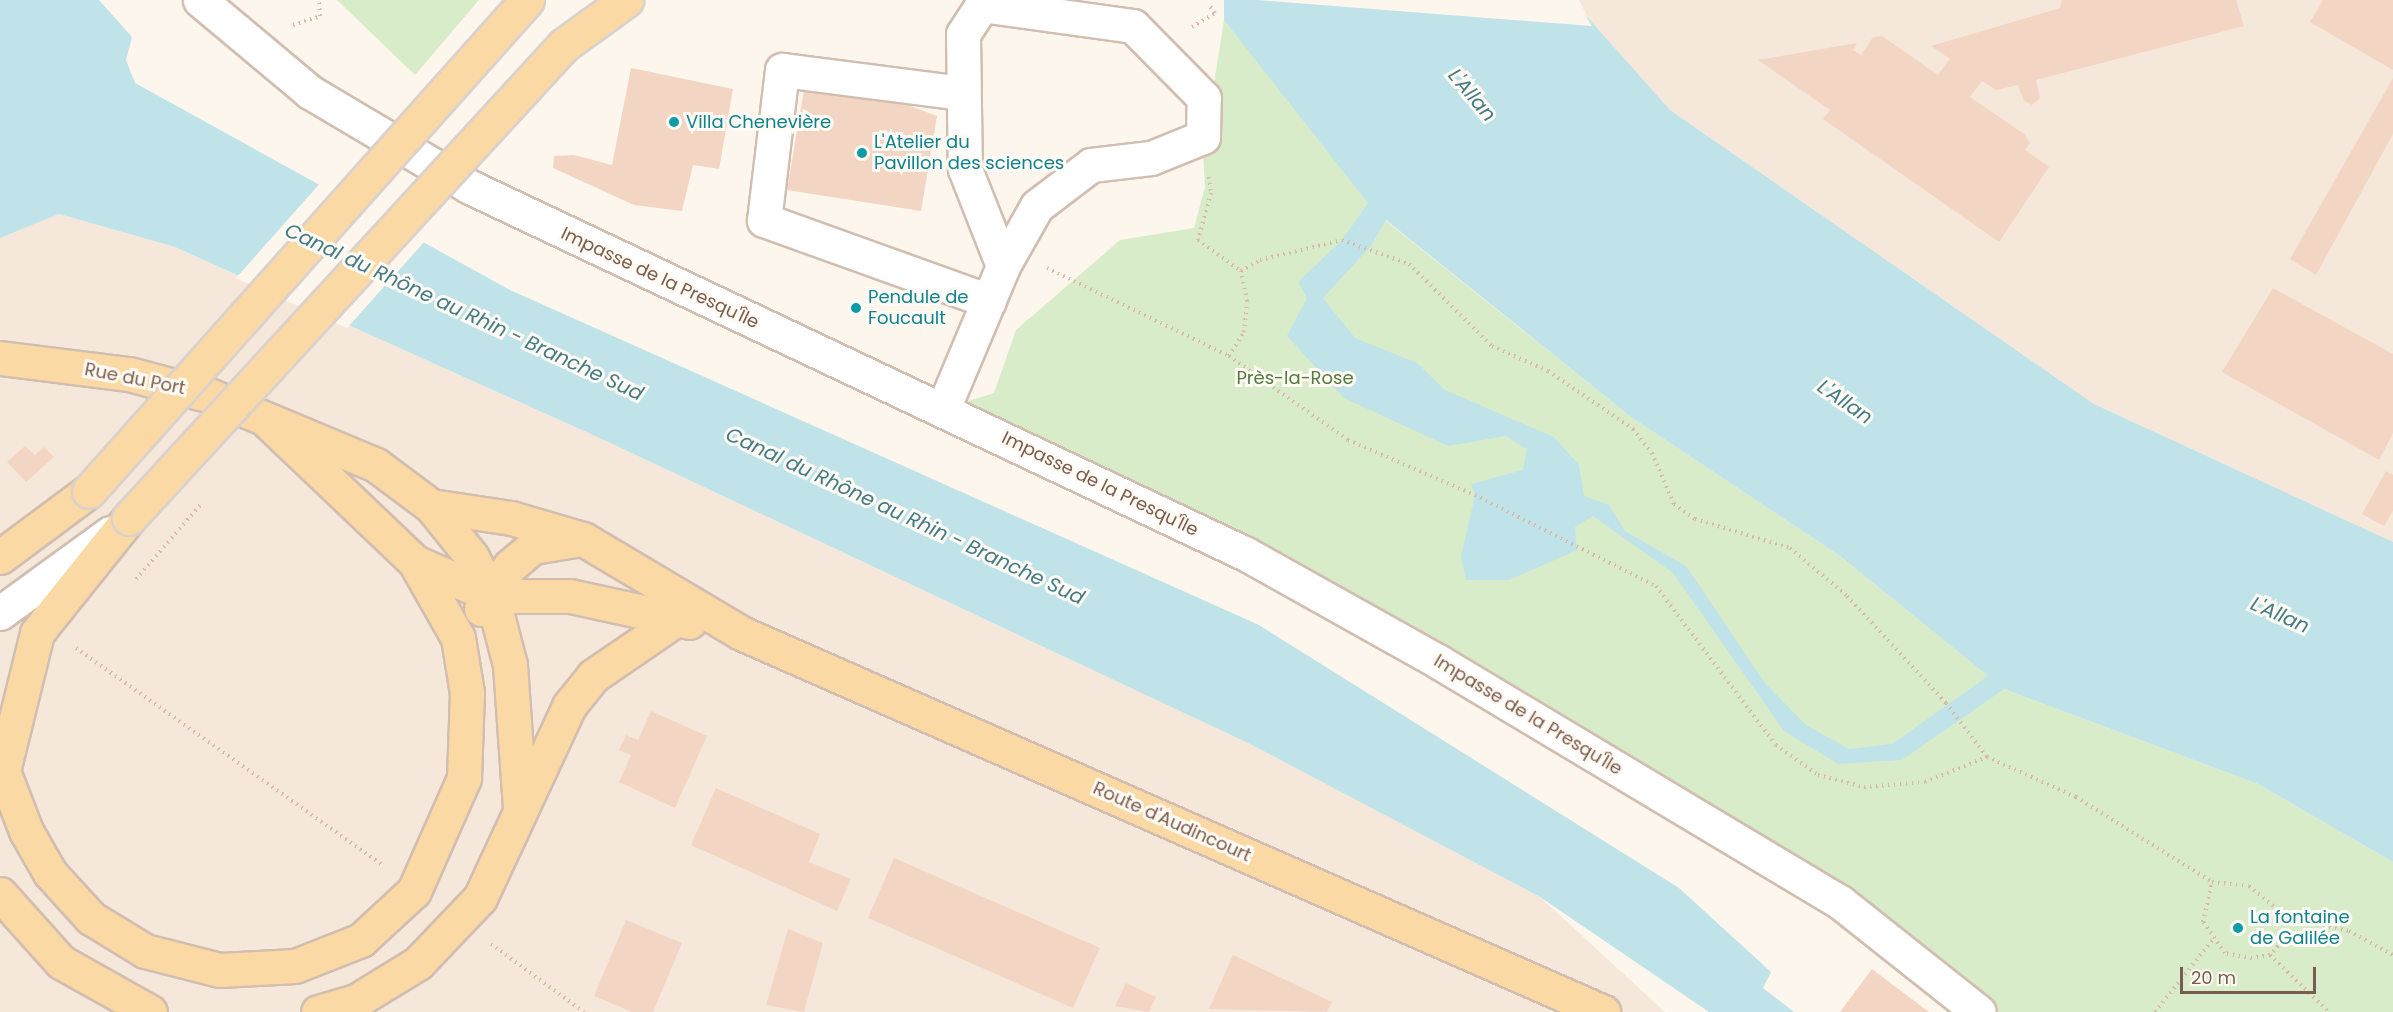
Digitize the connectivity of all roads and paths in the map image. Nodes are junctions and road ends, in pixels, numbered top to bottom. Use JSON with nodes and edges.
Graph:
{"nodes":[{"id":1,"x":200,"y":0,"type":"edge"},
{"id":2,"x":319,"y":0,"type":"edge"},
{"id":3,"x":527,"y":0,"type":"edge"},
{"id":4,"x":626,"y":0,"type":"edge"},
{"id":5,"x":1209,"y":4,"type":"dead end"},
{"id":6,"x":285,"y":28,"type":"dead end"},
{"id":7,"x":1185,"y":30,"type":"dead end"},
{"id":8,"x":962,"y":93,"type":"junction"},
{"id":9,"x":1203,"y":137,"type":"junction"},
{"id":10,"x":1007,"y":258,"type":"junction"},
{"id":11,"x":1241,"y":271,"type":"junction"},
{"id":12,"x":989,"y":301,"type":"junction"},
{"id":13,"x":1229,"y":356,"type":"junction"},
{"id":14,"x":0,"y":357,"type":"edge"},
{"id":15,"x":943,"y":409,"type":"junction"},
{"id":16,"x":265,"y":418,"type":"junction"},
{"id":17,"x":207,"y":498,"type":"dead end"},
{"id":18,"x":431,"y":506,"type":"junction"},
{"id":19,"x":129,"y":518,"type":"junction"},
{"id":20,"x":583,"y":539,"type":"junction"},
{"id":21,"x":0,"y":557,"type":"edge"},
{"id":22,"x":415,"y":562,"type":"junction"},
{"id":23,"x":130,"y":586,"type":"dead end"},
{"id":24,"x":492,"y":596,"type":"junction"},
{"id":25,"x":0,"y":613,"type":"edge"},
{"id":26,"x":675,"y":620,"type":"junction"},
{"id":27,"x":45,"y":623,"type":"junction"},
{"id":28,"x":741,"y":633,"type":"junction"},
{"id":29,"x":458,"y":638,"type":"junction"},
{"id":30,"x":84,"y":639,"type":"dead end"},
{"id":31,"x":76,"y":648,"type":"junction"},
{"id":32,"x":1987,"y":757,"type":"junction"},
{"id":33,"x":2,"y":769,"type":"edge"},
{"id":34,"x":520,"y":809,"type":"junction"},
{"id":35,"x":2212,"y":882,"type":"junction"},
{"id":36,"x":414,"y":891,"type":"junction"},
{"id":37,"x":0,"y":894,"type":"edge"},
{"id":38,"x":2288,"y":918,"type":"junction"},
{"id":39,"x":458,"y":921,"type":"junction"},
{"id":40,"x":2214,"y":938,"type":"junction"},
{"id":41,"x":2270,"y":955,"type":"junction"},
{"id":42,"x":2393,"y":955,"type":"edge"},
{"id":43,"x":150,"y":1012,"type":"edge"},
{"id":44,"x":318,"y":1012,"type":"edge"},
{"id":45,"x":584,"y":1012,"type":"edge"},
{"id":46,"x":1604,"y":1012,"type":"edge"},
{"id":47,"x":1979,"y":1012,"type":"edge"},
{"id":48,"x":2155,"y":1012,"type":"edge"},
{"id":49,"x":2329,"y":1012,"type":"edge"}],
"edges":[{"from":1,"to":15,"type":"street","name":"Impasse de la Presqu'Île"},
{"from":2,"to":6,"type":"path"},
{"from":3,"to":21,"type":"main road","bridge":true},
{"from":4,"to":19,"type":"main road","bridge":true},
{"from":5,"to":7,"type":"path"},
{"from":8,"to":9,"type":"street"},
{"from":8,"to":10,"type":"street"},
{"from":8,"to":12,"type":"street"},
{"from":9,"to":10,"type":"street"},
{"from":9,"to":11,"type":"path"},
{"from":10,"to":12,"type":"street"},
{"from":10,"to":13,"type":"path"},
{"from":11,"to":13,"type":"path"},
{"from":11,"to":32,"type":"path"},
{"from":12,"to":15,"type":"street"},
{"from":13,"to":32,"type":"path"},
{"from":14,"to":16,"type":"main road","name":"Rue du Port"},
{"from":15,"to":47,"type":"street","name":"Impasse de la Presqu'Île"},
{"from":16,"to":18,"type":"main road","name":"Rue du Port"},
{"from":16,"to":22,"type":"main road"},
{"from":17,"to":23,"type":"path"},
{"from":18,"to":20,"type":"main road"},
{"from":18,"to":24,"type":"main road"},
{"from":19,"to":25,"type":"street"},
{"from":19,"to":27,"type":"main road"},
{"from":20,"to":24,"type":"main road"},
{"from":20,"to":28,"type":"main road"},
{"from":22,"to":24,"type":"main road"},
{"from":22,"to":29,"type":"main road"},
{"from":24,"to":26,"type":"main road"},
{"from":24,"to":29,"type":"main road"},
{"from":24,"to":34,"type":"main road"},
{"from":26,"to":28,"type":"main road"},
{"from":26,"to":34,"type":"main road"},
{"from":27,"to":31,"type":"path"},
{"from":27,"to":33,"type":"main road"},
{"from":28,"to":46,"type":"main road","name":"Route d'Audincourt"},
{"from":29,"to":36,"type":"main road"},
{"from":30,"to":31,"type":"path"},
{"from":31,"to":36,"type":"path"},
{"from":32,"to":35,"type":"path"},
{"from":33,"to":36,"type":"main road"},
{"from":34,"to":39,"type":"main road"},
{"from":35,"to":38,"type":"path"},
{"from":35,"to":40,"type":"path"},
{"from":37,"to":43,"type":"main road"},
{"from":38,"to":41,"type":"path"},
{"from":38,"to":42,"type":"path"},
{"from":39,"to":44,"type":"main road"},
{"from":39,"to":45,"type":"path"},
{"from":40,"to":41,"type":"path"},
{"from":40,"to":48,"type":"path"},
{"from":41,"to":49,"type":"path"}]}
